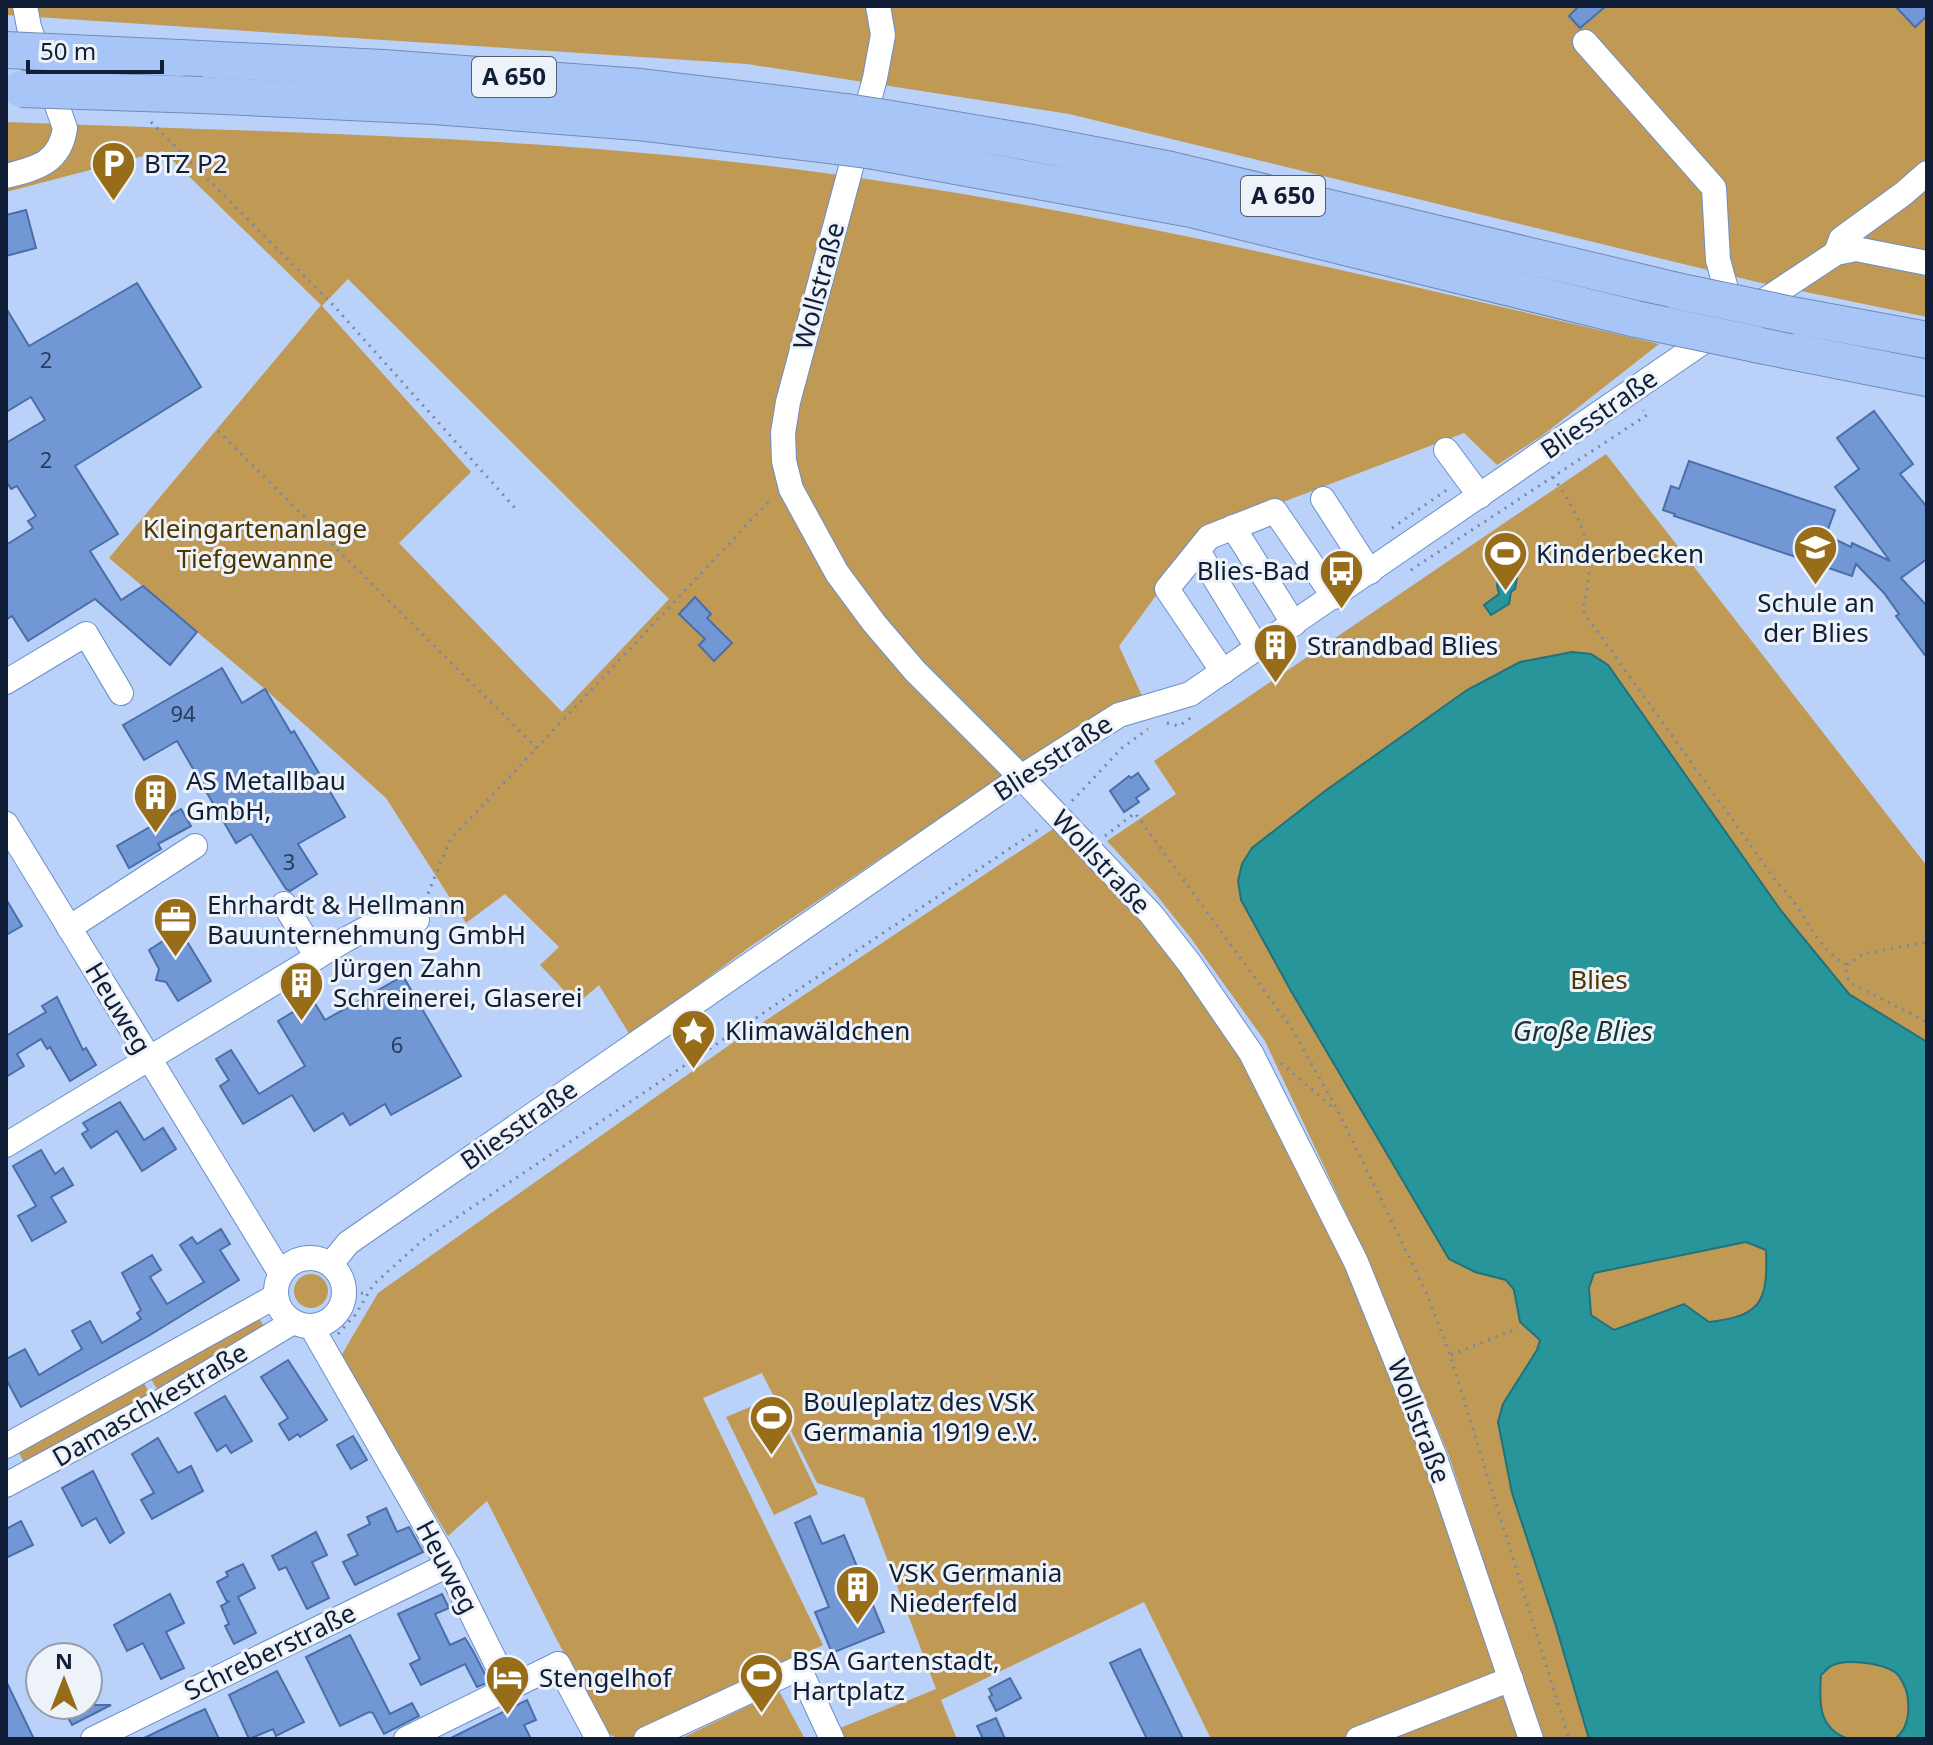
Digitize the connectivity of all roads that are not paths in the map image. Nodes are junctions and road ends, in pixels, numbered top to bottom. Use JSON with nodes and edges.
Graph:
{"nodes":[{"id":1,"x":25,"y":6,"type":"edge"},
{"id":2,"x":878,"y":6,"type":"edge"},
{"id":3,"x":1585,"y":42,"type":"dead end"},
{"id":4,"x":6,"y":50,"type":"edge"},
{"id":5,"x":13,"y":89,"type":"edge"},
{"id":6,"x":841,"y":129,"type":"junction"},
{"id":7,"x":879,"y":134,"type":"junction"},
{"id":8,"x":1927,"y":173,"type":"edge"},
{"id":9,"x":6,"y":176,"type":"edge"},
{"id":10,"x":1836,"y":253,"type":"junction"},
{"id":11,"x":1927,"y":263,"type":"edge"},
{"id":12,"x":1746,"y":332,"type":"junction"},
{"id":13,"x":1927,"y":340,"type":"edge"},
{"id":14,"x":1927,"y":378,"type":"edge"},
{"id":15,"x":1446,"y":450,"type":"dead end"},
{"id":16,"x":1480,"y":496,"type":"junction"},
{"id":17,"x":1323,"y":499,"type":"dead end"},
{"id":18,"x":1233,"y":527,"type":"junction"},
{"id":19,"x":1198,"y":551,"type":"junction"},
{"id":20,"x":1370,"y":572,"type":"junction"},
{"id":21,"x":1334,"y":597,"type":"junction"},
{"id":22,"x":1294,"y":624,"type":"junction"},
{"id":23,"x":1258,"y":649,"type":"junction"},
{"id":24,"x":1223,"y":672,"type":"junction"},
{"id":25,"x":6,"y":682,"type":"edge"},
{"id":26,"x":121,"y":693,"type":"dead end"},
{"id":27,"x":1021,"y":777,"type":"junction"},
{"id":28,"x":6,"y":824,"type":"edge"},
{"id":29,"x":195,"y":846,"type":"dead end"},
{"id":30,"x":284,"y":904,"type":"dead end"},
{"id":31,"x":417,"y":920,"type":"road end"},
{"id":32,"x":69,"y":928,"type":"junction"},
{"id":33,"x":317,"y":957,"type":"junction"},
{"id":34,"x":149,"y":1058,"type":"junction"},
{"id":35,"x":6,"y":1145,"type":"edge"},
{"id":36,"x":331,"y":1264,"type":"junction"},
{"id":37,"x":278,"y":1285,"type":"junction"},
{"id":38,"x":309,"y":1331,"type":"junction"},
{"id":39,"x":6,"y":1447,"type":"edge"},
{"id":40,"x":14,"y":1482,"type":"edge"},
{"id":41,"x":448,"y":1565,"type":"junction"},
{"id":42,"x":1511,"y":1679,"type":"junction"},
{"id":43,"x":509,"y":1689,"type":"junction"},
{"id":44,"x":93,"y":1739,"type":"edge"},
{"id":45,"x":406,"y":1739,"type":"edge"},
{"id":46,"x":598,"y":1739,"type":"edge"},
{"id":47,"x":646,"y":1739,"type":"edge"},
{"id":48,"x":832,"y":1739,"type":"edge"},
{"id":49,"x":1358,"y":1739,"type":"edge"},
{"id":50,"x":1531,"y":1739,"type":"edge"}],
"edges":[{"from":1,"to":9,"type":"street"},
{"from":2,"to":27,"type":"street","name":"Wollstraße"},
{"from":3,"to":12,"type":"street"},
{"from":4,"to":6,"type":"highway","number":"A 650","bridge":true},
{"from":5,"to":6,"type":"highway","number":"A 650","bridge":true},
{"from":6,"to":7,"type":"highway","number":"A 650","bridge":true},
{"from":7,"to":12,"type":"highway","number":"A 650","bridge":true},
{"from":7,"to":13,"type":"highway","number":"A 650","bridge":true},
{"from":8,"to":10,"type":"street","name":"Bliesstraße"},
{"from":10,"to":11,"type":"street"},
{"from":10,"to":12,"type":"street","name":"Bliesstraße"},
{"from":12,"to":14,"type":"highway","number":"A 650"},
{"from":12,"to":16,"type":"street","name":"Bliesstraße"},
{"from":15,"to":16,"type":"street"},
{"from":16,"to":20,"type":"street","name":"Bliesstraße"},
{"from":17,"to":20,"type":"street"},
{"from":18,"to":19,"type":"street"},
{"from":18,"to":21,"type":"street"},
{"from":18,"to":22,"type":"street"},
{"from":19,"to":23,"type":"street"},
{"from":19,"to":24,"type":"street"},
{"from":20,"to":21,"type":"street","name":"Bliesstraße"},
{"from":21,"to":22,"type":"street","name":"Bliesstraße"},
{"from":22,"to":23,"type":"street","name":"Bliesstraße"},
{"from":23,"to":24,"type":"street","name":"Bliesstraße"},
{"from":24,"to":27,"type":"street","name":"Bliesstraße"},
{"from":25,"to":26,"type":"street"},
{"from":27,"to":36,"type":"street","name":"Bliesstraße"},
{"from":27,"to":42,"type":"street","name":"Wollstraße"},
{"from":28,"to":32,"type":"street","name":"Heuweg"},
{"from":29,"to":32,"type":"street"},
{"from":30,"to":33,"type":"street"},
{"from":31,"to":33,"type":"street"},
{"from":32,"to":34,"type":"street","name":"Heuweg"},
{"from":33,"to":34,"type":"street"},
{"from":34,"to":35,"type":"street"},
{"from":34,"to":37,"type":"street","name":"Heuweg"},
{"from":36,"to":37,"type":"street"},
{"from":36,"to":38,"type":"street"},
{"from":37,"to":38,"type":"street"},
{"from":37,"to":39,"type":"street","name":"Damaschkestraße"},
{"from":38,"to":40,"type":"street","name":"Damaschkestraße"},
{"from":38,"to":41,"type":"street","name":"Heuweg"},
{"from":39,"to":40,"type":"street"},
{"from":41,"to":43,"type":"street","name":"Heuweg"},
{"from":41,"to":44,"type":"street","name":"Schreberstraße"},
{"from":42,"to":49,"type":"street"},
{"from":42,"to":50,"type":"street","name":"Wollstraße"},
{"from":43,"to":45,"type":"street"},
{"from":43,"to":46,"type":"street"},
{"from":47,"to":48,"type":"street"}]}
